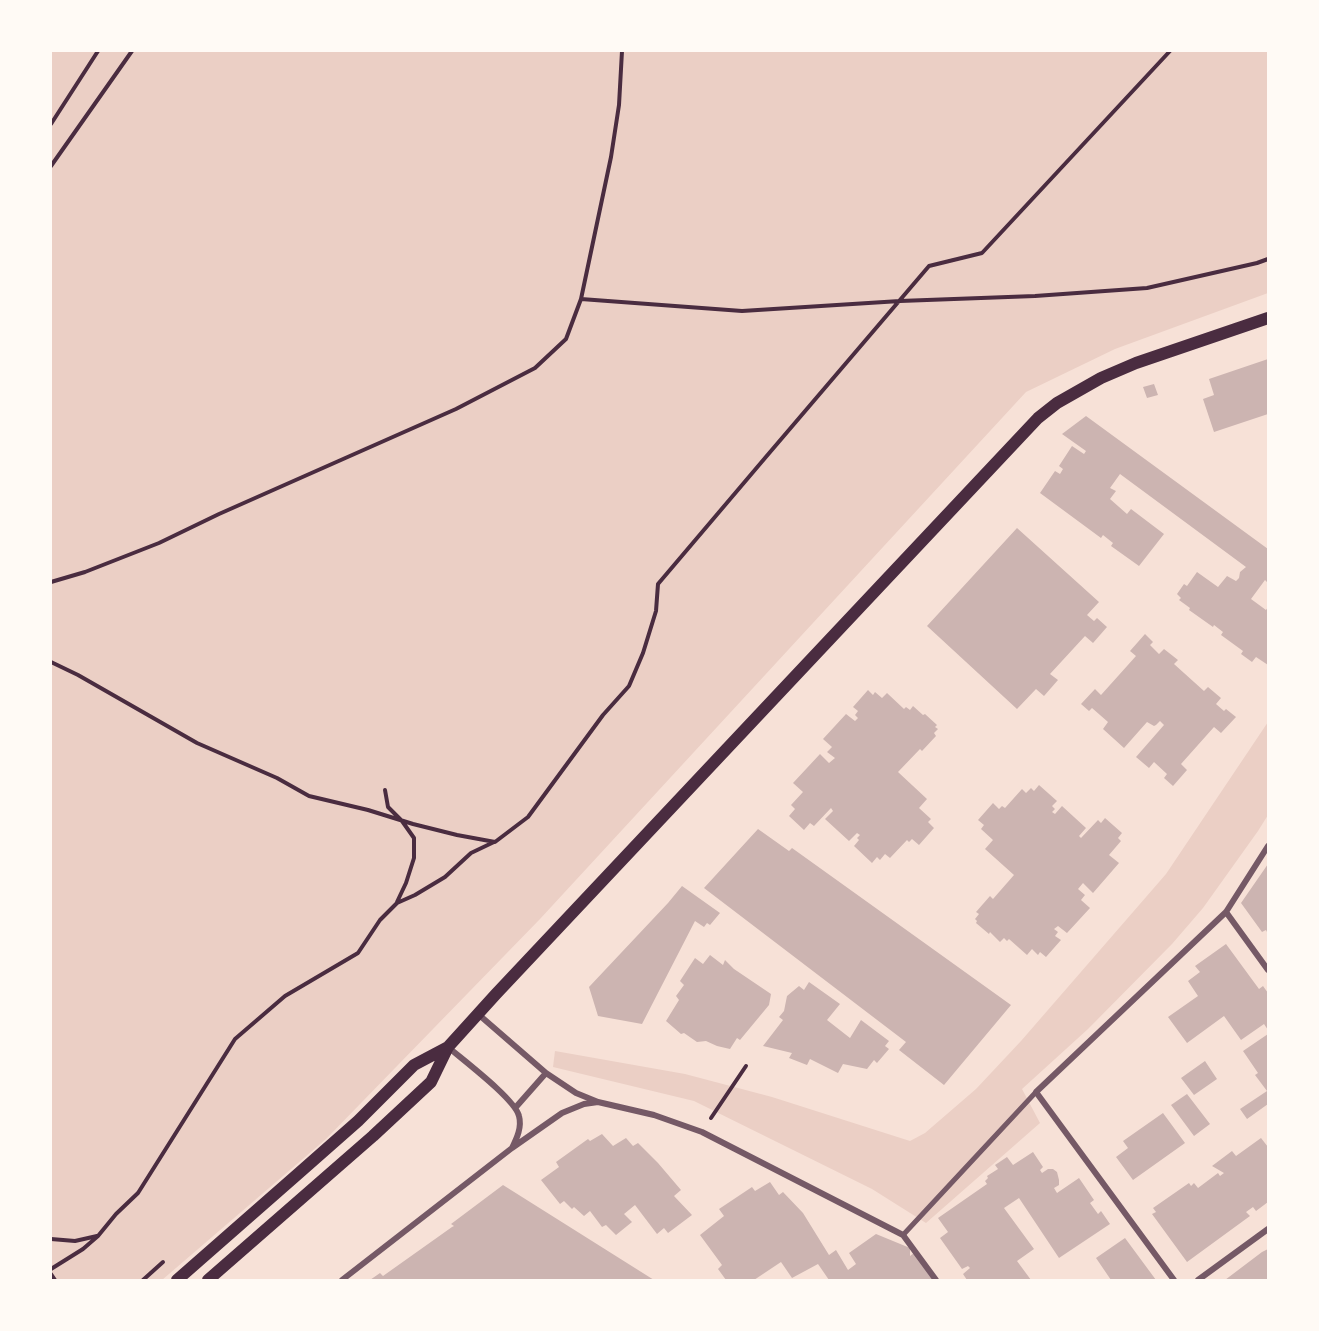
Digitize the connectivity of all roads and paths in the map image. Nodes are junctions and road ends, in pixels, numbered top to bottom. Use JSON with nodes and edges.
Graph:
{"nodes":[{"id":1,"x":98,"y":51,"type":"edge"},
{"id":2,"x":132,"y":51,"type":"edge"},
{"id":3,"x":622,"y":51,"type":"edge"},
{"id":4,"x":1170,"y":51,"type":"edge"},
{"id":5,"x":51,"y":124,"type":"edge"},
{"id":6,"x":51,"y":166,"type":"edge"},
{"id":7,"x":1268,"y":259,"type":"edge"},
{"id":8,"x":581,"y":299,"type":"junction"},
{"id":9,"x":900,"y":301,"type":"junction"},
{"id":10,"x":1268,"y":318,"type":"edge"},
{"id":11,"x":51,"y":582,"type":"edge"},
{"id":12,"x":51,"y":662,"type":"edge"},
{"id":13,"x":385,"y":790,"type":"dead end"},
{"id":14,"x":402,"y":821,"type":"junction"},
{"id":15,"x":495,"y":842,"type":"junction"},
{"id":16,"x":1268,"y":846,"type":"edge"},
{"id":17,"x":397,"y":903,"type":"junction"},
{"id":18,"x":1226,"y":912,"type":"junction"},
{"id":19,"x":1268,"y":970,"type":"edge"},
{"id":20,"x":478,"y":1014,"type":"junction"},
{"id":21,"x":448,"y":1047,"type":"junction"},
{"id":22,"x":746,"y":1066,"type":"dead end"},
{"id":23,"x":546,"y":1074,"type":"junction"},
{"id":24,"x":1036,"y":1092,"type":"junction"},
{"id":25,"x":598,"y":1102,"type":"junction"},
{"id":26,"x":516,"y":1107,"type":"junction"},
{"id":27,"x":702,"y":1132,"type":"junction"},
{"id":28,"x":512,"y":1148,"type":"junction"},
{"id":29,"x":1268,"y":1229,"type":"edge"},
{"id":30,"x":903,"y":1235,"type":"junction"},
{"id":31,"x":98,"y":1236,"type":"junction"},
{"id":32,"x":51,"y":1239,"type":"edge"},
{"id":33,"x":171,"y":1256,"type":"dead end"},
{"id":34,"x":51,"y":1269,"type":"edge"},
{"id":35,"x":51,"y":1274,"type":"edge"},
{"id":36,"x":56,"y":1280,"type":"edge"},
{"id":37,"x":143,"y":1280,"type":"edge"},
{"id":38,"x":177,"y":1280,"type":"edge"},
{"id":39,"x":208,"y":1280,"type":"edge"},
{"id":40,"x":342,"y":1280,"type":"edge"},
{"id":41,"x":936,"y":1280,"type":"edge"},
{"id":42,"x":1174,"y":1280,"type":"edge"},
{"id":43,"x":1198,"y":1280,"type":"edge"}],
"edges":[{"from":1,"to":5,"type":"path"},
{"from":2,"to":6,"type":"path"},
{"from":3,"to":8,"type":"path"},
{"from":4,"to":9,"type":"path"},
{"from":7,"to":9,"type":"path"},
{"from":8,"to":9,"type":"path"},
{"from":8,"to":11,"type":"path"},
{"from":9,"to":15,"type":"path"},
{"from":10,"to":20,"type":"main road"},
{"from":12,"to":14,"type":"path"},
{"from":13,"to":14,"type":"path"},
{"from":14,"to":15,"type":"path"},
{"from":14,"to":17,"type":"path"},
{"from":15,"to":17,"type":"path"},
{"from":16,"to":18,"type":"street"},
{"from":17,"to":31,"type":"path"},
{"from":18,"to":19,"type":"street"},
{"from":18,"to":24,"type":"street"},
{"from":20,"to":21,"type":"main road"},
{"from":20,"to":23,"type":"street"},
{"from":21,"to":26,"type":"street"},
{"from":21,"to":38,"type":"main road"},
{"from":21,"to":39,"type":"main road"},
{"from":22,"to":27,"type":"path"},
{"from":23,"to":25,"type":"street"},
{"from":23,"to":26,"type":"street"},
{"from":24,"to":30,"type":"street"},
{"from":24,"to":42,"type":"street"},
{"from":25,"to":27,"type":"street"},
{"from":25,"to":28,"type":"street"},
{"from":26,"to":28,"type":"street"},
{"from":27,"to":30,"type":"street"},
{"from":28,"to":40,"type":"street"},
{"from":29,"to":43,"type":"street"},
{"from":30,"to":41,"type":"street"},
{"from":31,"to":32,"type":"path"},
{"from":31,"to":34,"type":"path"},
{"from":33,"to":37,"type":"path"},
{"from":35,"to":36,"type":"path"}]}
